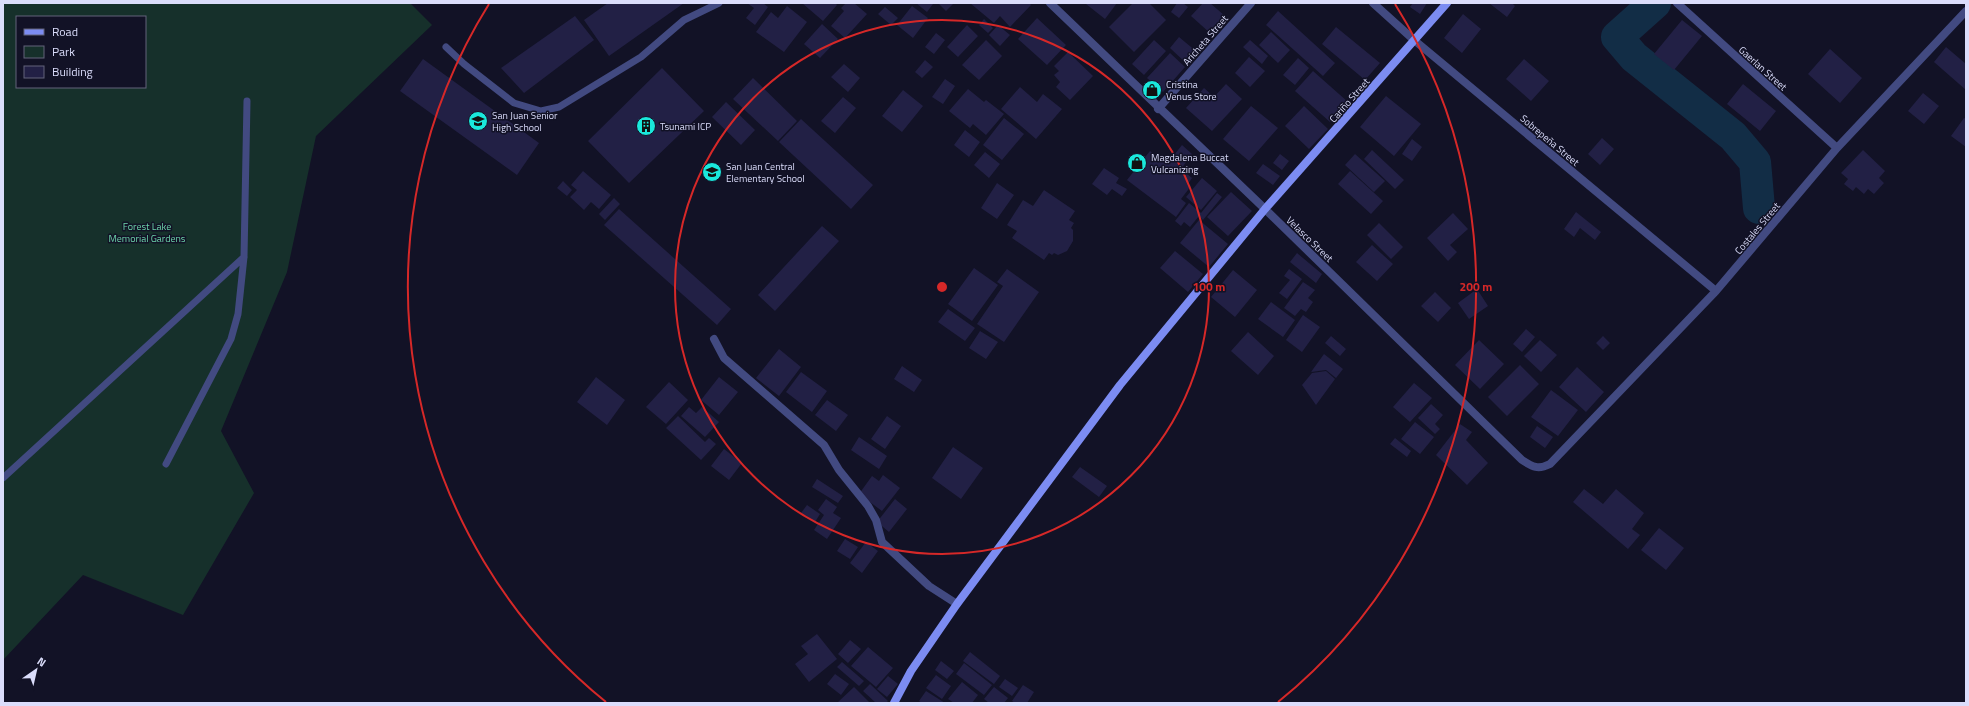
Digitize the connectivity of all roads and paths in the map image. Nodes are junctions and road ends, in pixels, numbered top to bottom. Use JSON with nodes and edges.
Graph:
{"nodes":[{"id":1,"x":719,"y":3,"type":"edge"},
{"id":2,"x":1050,"y":3,"type":"edge"},
{"id":3,"x":1251,"y":3,"type":"edge"},
{"id":4,"x":1373,"y":3,"type":"edge"},
{"id":5,"x":1447,"y":3,"type":"edge"},
{"id":6,"x":1677,"y":3,"type":"edge"},
{"id":7,"x":1966,"y":11,"type":"edge"},
{"id":8,"x":1414,"y":40,"type":"junction"},
{"id":9,"x":446,"y":47,"type":"dead end"},
{"id":10,"x":247,"y":101,"type":"dead end"},
{"id":11,"x":1158,"y":108,"type":"junction"},
{"id":12,"x":1837,"y":148,"type":"junction"},
{"id":13,"x":1266,"y":209,"type":"junction"},
{"id":14,"x":244,"y":257,"type":"junction"},
{"id":15,"x":1716,"y":291,"type":"junction"},
{"id":16,"x":714,"y":338,"type":"dead end"},
{"id":17,"x":1559,"y":454,"type":"joint"},
{"id":18,"x":166,"y":464,"type":"dead end"},
{"id":19,"x":3,"y":478,"type":"edge"},
{"id":20,"x":957,"y":604,"type":"junction"},
{"id":21,"x":894,"y":703,"type":"edge"}],
"edges":[{"from":1,"to":9,"type":"lane"},
{"from":2,"to":11,"type":"street","name":"Velasco Street"},
{"from":3,"to":11,"type":"street","name":"Aricheta Street"},
{"from":4,"to":8,"type":"street","name":"Sobrepeña Street"},
{"from":5,"to":8,"type":"street","name":"Cariño Street"},
{"from":6,"to":12,"type":"street","name":"Gaerlan Street"},
{"from":7,"to":12,"type":"street","name":"Costales Street"},
{"from":8,"to":13,"type":"street","name":"Cariño Street"},
{"from":8,"to":15,"type":"street","name":"Sobrepeña Street"},
{"from":10,"to":14,"type":"lane"},
{"from":11,"to":13,"type":"street","name":"Velasco Street"},
{"from":12,"to":15,"type":"street","name":"Costales Street"},
{"from":13,"to":17,"type":"street","name":"Velasco Street"},
{"from":13,"to":20,"type":"street","name":"Cariño Street"},
{"from":14,"to":18,"type":"lane"},
{"from":14,"to":19,"type":"lane"},
{"from":15,"to":17,"type":"street","name":"Costales Street"},
{"from":16,"to":20,"type":"street"},
{"from":20,"to":21,"type":"street","name":"Cariño Street"}]}
